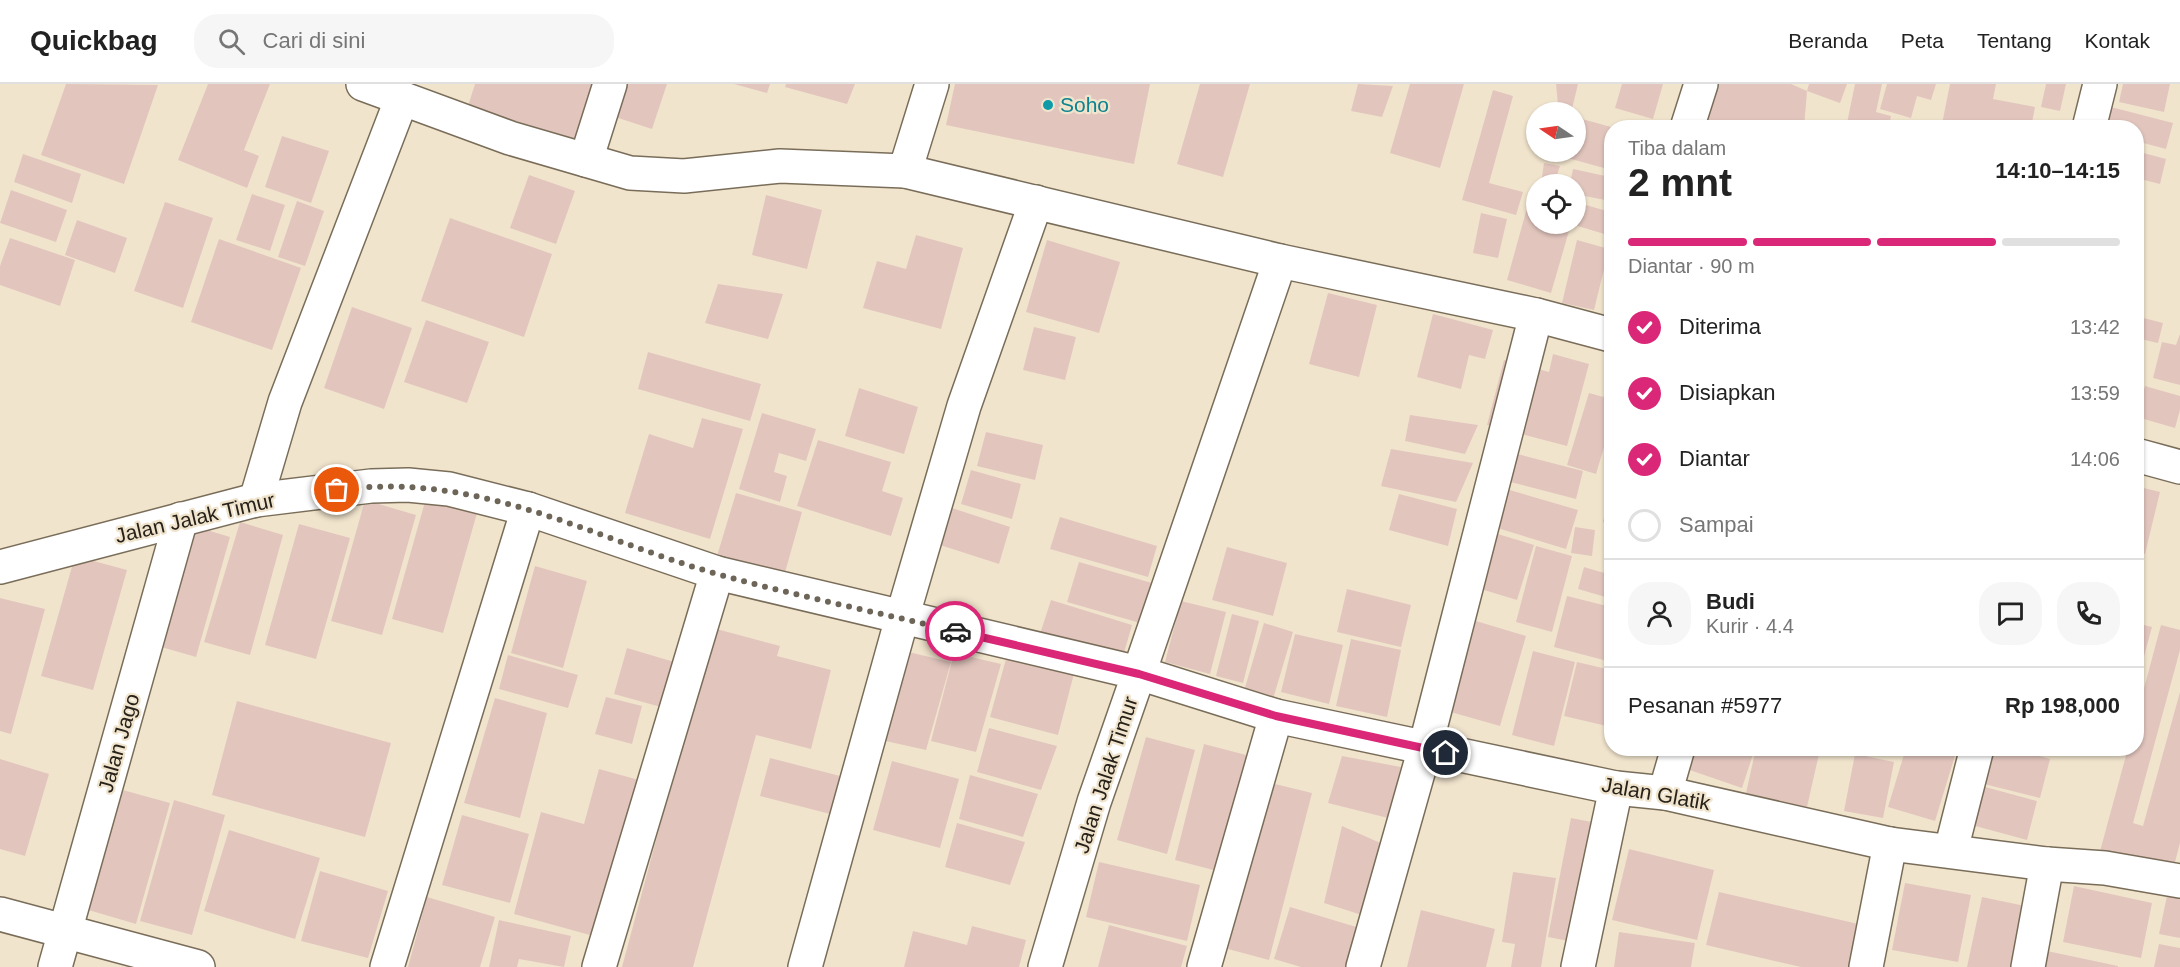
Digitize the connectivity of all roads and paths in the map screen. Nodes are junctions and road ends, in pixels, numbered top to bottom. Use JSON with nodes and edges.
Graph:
{"nodes":[{"id":1,"x":363,"y":84,"type":"edge"},
{"id":2,"x":610,"y":84,"type":"edge"},
{"id":3,"x":932,"y":84,"type":"edge"},
{"id":4,"x":1701,"y":84,"type":"edge"},
{"id":5,"x":2100,"y":84,"type":"edge"},
{"id":6,"x":402,"y":98,"type":"junction"},
{"id":7,"x":1690,"y":120,"type":"edge"},
{"id":8,"x":2092,"y":120,"type":"edge"},
{"id":9,"x":586,"y":160,"type":"junction"},
{"id":10,"x":905,"y":171,"type":"junction"},
{"id":11,"x":1036,"y":202,"type":"junction"},
{"id":12,"x":1280,"y":261,"type":"junction"},
{"id":13,"x":1536,"y":315,"type":"junction"},
{"id":14,"x":1604,"y":333,"type":"edge"},
{"id":15,"x":2144,"y":457,"type":"edge"},
{"id":16,"x":2180,"y":467,"type":"edge"},
{"id":17,"x":256,"y":500,"type":"junction"},
{"id":18,"x":528,"y":509,"type":"junction"},
{"id":19,"x":181,"y":519,"type":"junction"},
{"id":20,"x":0,"y":567,"type":"edge"},
{"id":21,"x":717,"y":573,"type":"junction"},
{"id":22,"x":902,"y":618,"type":"junction"},
{"id":23,"x":1139,"y":674,"type":"junction"},
{"id":24,"x":1276,"y":716,"type":"junction"},
{"id":25,"x":1425,"y":748,"type":"junction"},
{"id":26,"x":1675,"y":756,"type":"edge"},
{"id":27,"x":1975,"y":756,"type":"edge"},
{"id":28,"x":1616,"y":789,"type":"junction"},
{"id":29,"x":1665,"y":793,"type":"junction"},
{"id":30,"x":1890,"y":844,"type":"junction"},
{"id":31,"x":1951,"y":850,"type":"junction"},
{"id":32,"x":2046,"y":864,"type":"junction"},
{"id":33,"x":2180,"y":881,"type":"edge"},
{"id":34,"x":0,"y":914,"type":"edge"},
{"id":35,"x":67,"y":929,"type":"junction"},
{"id":36,"x":55,"y":967,"type":"edge"},
{"id":37,"x":198,"y":967,"type":"edge"},
{"id":38,"x":387,"y":967,"type":"edge"},
{"id":39,"x":599,"y":967,"type":"edge"},
{"id":40,"x":805,"y":967,"type":"edge"},
{"id":41,"x":1045,"y":967,"type":"edge"},
{"id":42,"x":1204,"y":967,"type":"edge"},
{"id":43,"x":1363,"y":967,"type":"edge"},
{"id":44,"x":1578,"y":967,"type":"edge"},
{"id":45,"x":1866,"y":967,"type":"edge"},
{"id":46,"x":2028,"y":967,"type":"edge"}],
"edges":[{"from":1,"to":6,"type":"street"},
{"from":2,"to":9,"type":"street"},
{"from":3,"to":10,"type":"street"},
{"from":4,"to":7,"type":"street"},
{"from":5,"to":8,"type":"street"},
{"from":6,"to":9,"type":"street"},
{"from":6,"to":17,"type":"street"},
{"from":9,"to":10,"type":"street"},
{"from":10,"to":11,"type":"street"},
{"from":11,"to":12,"type":"street"},
{"from":11,"to":22,"type":"street"},
{"from":12,"to":13,"type":"street"},
{"from":12,"to":23,"type":"street"},
{"from":13,"to":14,"type":"street"},
{"from":13,"to":25,"type":"street"},
{"from":15,"to":16,"type":"street"},
{"from":17,"to":18,"type":"street","name":"Jalan Jalak Timur"},
{"from":17,"to":19,"type":"street","name":"Jalan Jalak Timur"},
{"from":18,"to":21,"type":"street","name":"Jalan Jalak Timur"},
{"from":18,"to":38,"type":"street"},
{"from":19,"to":20,"type":"street","name":"Jalan Jalak Timur"},
{"from":19,"to":35,"type":"street","name":"Jalan Jago"},
{"from":21,"to":22,"type":"street","name":"Jalan Jalak Timur"},
{"from":21,"to":39,"type":"street"},
{"from":22,"to":23,"type":"street","name":"Jalan Jalak Timur"},
{"from":22,"to":40,"type":"street"},
{"from":23,"to":24,"type":"street","name":"Jalan Glatik"},
{"from":23,"to":41,"type":"street","name":"Jalan Jalak Timur"},
{"from":24,"to":25,"type":"street","name":"Jalan Glatik"},
{"from":24,"to":42,"type":"street"},
{"from":25,"to":28,"type":"street","name":"Jalan Glatik"},
{"from":25,"to":43,"type":"street"},
{"from":26,"to":29,"type":"street"},
{"from":27,"to":31,"type":"street"},
{"from":28,"to":29,"type":"street","name":"Jalan Glatik"},
{"from":28,"to":44,"type":"street"},
{"from":29,"to":30,"type":"street","name":"Jalan Glatik"},
{"from":30,"to":31,"type":"street","name":"Jalan Glatik"},
{"from":30,"to":45,"type":"street"},
{"from":31,"to":32,"type":"street","name":"Jalan Glatik"},
{"from":32,"to":33,"type":"street","name":"Jalan Glatik"},
{"from":32,"to":46,"type":"street"},
{"from":34,"to":35,"type":"street"},
{"from":35,"to":36,"type":"street","name":"Jalan Jago"},
{"from":35,"to":37,"type":"street"}]}
